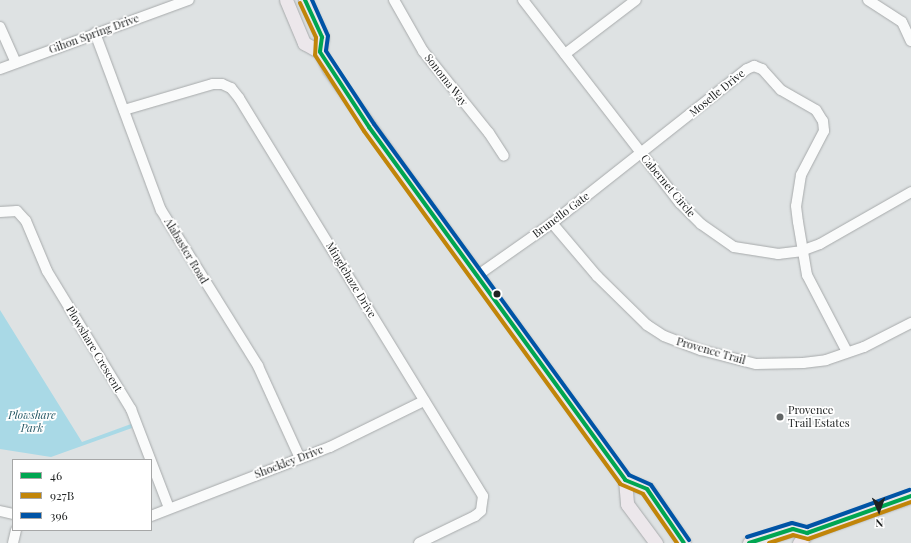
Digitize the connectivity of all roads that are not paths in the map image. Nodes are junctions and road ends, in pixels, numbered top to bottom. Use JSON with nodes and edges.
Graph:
{"nodes":[{"id":1,"x":189,"y":0,"type":"edge"},
{"id":2,"x":286,"y":0,"type":"edge"},
{"id":3,"x":305,"y":0,"type":"edge"},
{"id":4,"x":394,"y":0,"type":"edge"},
{"id":5,"x":523,"y":0,"type":"edge"},
{"id":6,"x":636,"y":0,"type":"edge"},
{"id":7,"x":868,"y":0,"type":"edge"},
{"id":8,"x":0,"y":27,"type":"edge"},
{"id":9,"x":95,"y":33,"type":"junction"},
{"id":10,"x":911,"y":41,"type":"edge"},
{"id":11,"x":320,"y":52,"type":"junction"},
{"id":12,"x":565,"y":54,"type":"junction"},
{"id":13,"x":16,"y":62,"type":"junction"},
{"id":14,"x":0,"y":69,"type":"edge"},
{"id":15,"x":124,"y":110,"type":"junction"},
{"id":16,"x":642,"y":154,"type":"junction"},
{"id":17,"x":504,"y":156,"type":"dead end"},
{"id":18,"x":911,"y":192,"type":"edge"},
{"id":19,"x":0,"y":212,"type":"edge"},
{"id":20,"x":552,"y":223,"type":"junction"},
{"id":21,"x":801,"y":251,"type":"junction"},
{"id":22,"x":478,"y":275,"type":"junction"},
{"id":23,"x":911,"y":323,"type":"edge"},
{"id":24,"x":847,"y":352,"type":"junction"},
{"id":25,"x":424,"y":401,"type":"junction"},
{"id":26,"x":300,"y":458,"type":"junction"},
{"id":27,"x":150,"y":459,"type":"edge"},
{"id":28,"x":152,"y":465,"type":"edge"},
{"id":29,"x":625,"y":480,"type":"junction"},
{"id":30,"x":911,"y":496,"type":"edge"},
{"id":31,"x":168,"y":508,"type":"junction"},
{"id":32,"x":0,"y":510,"type":"edge"},
{"id":33,"x":12,"y":514,"type":"edge"},
{"id":34,"x":152,"y":516,"type":"edge"},
{"id":35,"x":16,"y":531,"type":"edge"},
{"id":36,"x":803,"y":538,"type":"edge"},
{"id":37,"x":13,"y":543,"type":"edge"},
{"id":38,"x":419,"y":543,"type":"edge"},
{"id":39,"x":656,"y":543,"type":"edge"},
{"id":40,"x":684,"y":543,"type":"edge"},
{"id":41,"x":749,"y":543,"type":"edge"}],
"edges":[{"from":1,"to":9,"type":"street","name":"Gihon Spring Drive"},
{"from":2,"to":11,"type":"main road"},
{"from":3,"to":11,"type":"main road"},
{"from":4,"to":17,"type":"street","name":"Sonoma Way"},
{"from":5,"to":12,"type":"street","name":"Cabernet Circle"},
{"from":6,"to":12,"type":"street"},
{"from":7,"to":10,"type":"street"},
{"from":8,"to":13,"type":"street"},
{"from":9,"to":13,"type":"street","name":"Gihon Spring Drive"},
{"from":9,"to":15,"type":"street","name":"Alabaster Road"},
{"from":11,"to":22,"type":"main road"},
{"from":12,"to":16,"type":"street","name":"Cabernet Circle"},
{"from":13,"to":14,"type":"street","name":"Gihon Spring Drive"},
{"from":15,"to":25,"type":"street","name":"Minglehaze Drive"},
{"from":15,"to":26,"type":"street","name":"Alabaster Road"},
{"from":16,"to":20,"type":"street","name":"Brunello Gate"},
{"from":16,"to":21,"type":"street","name":"Cabernet Circle"},
{"from":16,"to":21,"type":"street","name":"Moselle Drive"},
{"from":18,"to":21,"type":"street","name":"Cabernet Circle"},
{"from":19,"to":27,"type":"street","name":"Plowshare Crescent"},
{"from":20,"to":22,"type":"street","name":"Brunello Gate"},
{"from":20,"to":24,"type":"street","name":"Provence Trail"},
{"from":21,"to":24,"type":"street","name":"Moselle Drive"},
{"from":22,"to":29,"type":"main road"},
{"from":23,"to":24,"type":"street","name":"Provence Trail"},
{"from":25,"to":26,"type":"street","name":"Shockley Drive"},
{"from":25,"to":38,"type":"street","name":"Minglehaze Drive"},
{"from":26,"to":31,"type":"street","name":"Shockley Drive"},
{"from":28,"to":31,"type":"street","name":"Plowshare Crescent"},
{"from":29,"to":39,"type":"main road"},
{"from":29,"to":40,"type":"main road"},
{"from":30,"to":36,"type":"main road"},
{"from":31,"to":34,"type":"street","name":"Shockley Drive"},
{"from":32,"to":33,"type":"street"},
{"from":35,"to":37,"type":"street"},
{"from":36,"to":41,"type":"main road"}]}
